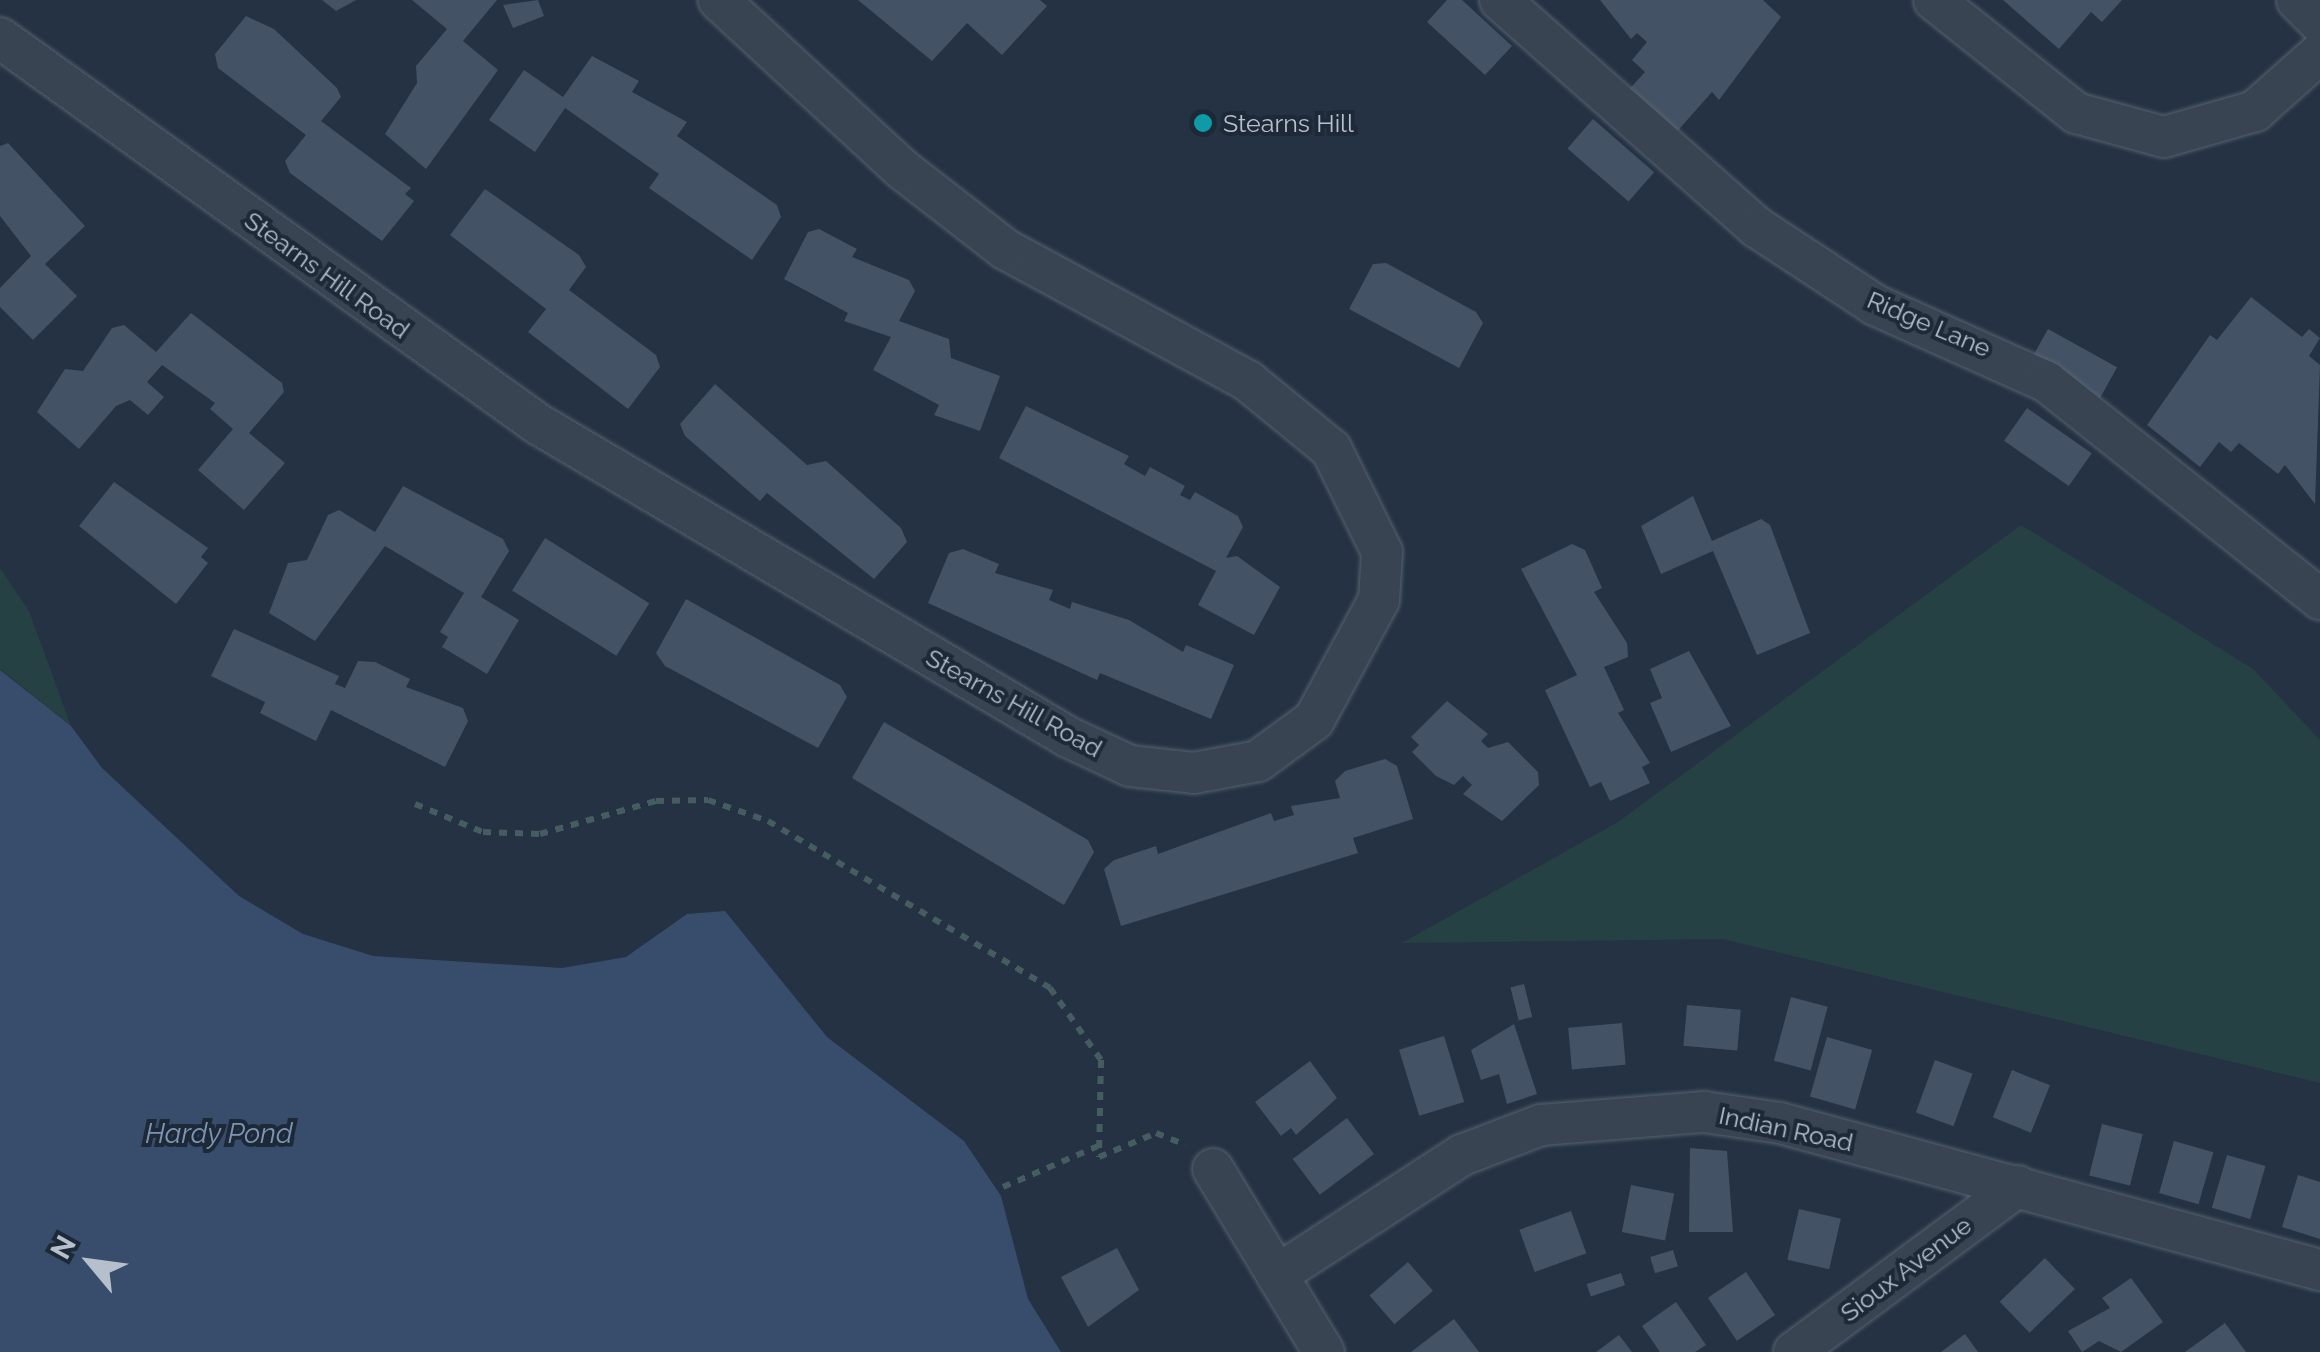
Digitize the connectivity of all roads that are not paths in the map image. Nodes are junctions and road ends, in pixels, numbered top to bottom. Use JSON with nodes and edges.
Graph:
{"nodes":[{"id":1,"x":720,"y":0,"type":"edge"},
{"id":2,"x":1500,"y":0,"type":"edge"},
{"id":3,"x":1934,"y":0,"type":"edge"},
{"id":4,"x":2297,"y":0,"type":"edge"},
{"id":5,"x":2320,"y":23,"type":"edge"},
{"id":6,"x":0,"y":38,"type":"edge"},
{"id":7,"x":2320,"y":53,"type":"edge"},
{"id":8,"x":2320,"y":599,"type":"edge"},
{"id":9,"x":1213,"y":1169,"type":"road end"},
{"id":10,"x":2018,"y":1186,"type":"junction"},
{"id":11,"x":2320,"y":1270,"type":"edge"},
{"id":12,"x":1277,"y":1274,"type":"junction"},
{"id":13,"x":1324,"y":1352,"type":"edge"},
{"id":14,"x":1794,"y":1352,"type":"edge"}],
"edges":[{"from":1,"to":6,"type":"street","name":"Stearns Hill Road"},
{"from":2,"to":8,"type":"street","name":"Ridge Lane"},
{"from":3,"to":7,"type":"street"},
{"from":4,"to":5,"type":"street"},
{"from":9,"to":12,"type":"street"},
{"from":10,"to":11,"type":"street","name":"Indian Road"},
{"from":10,"to":12,"type":"street","name":"Indian Road"},
{"from":10,"to":14,"type":"street","name":"Sioux Avenue"},
{"from":12,"to":13,"type":"street"}]}
